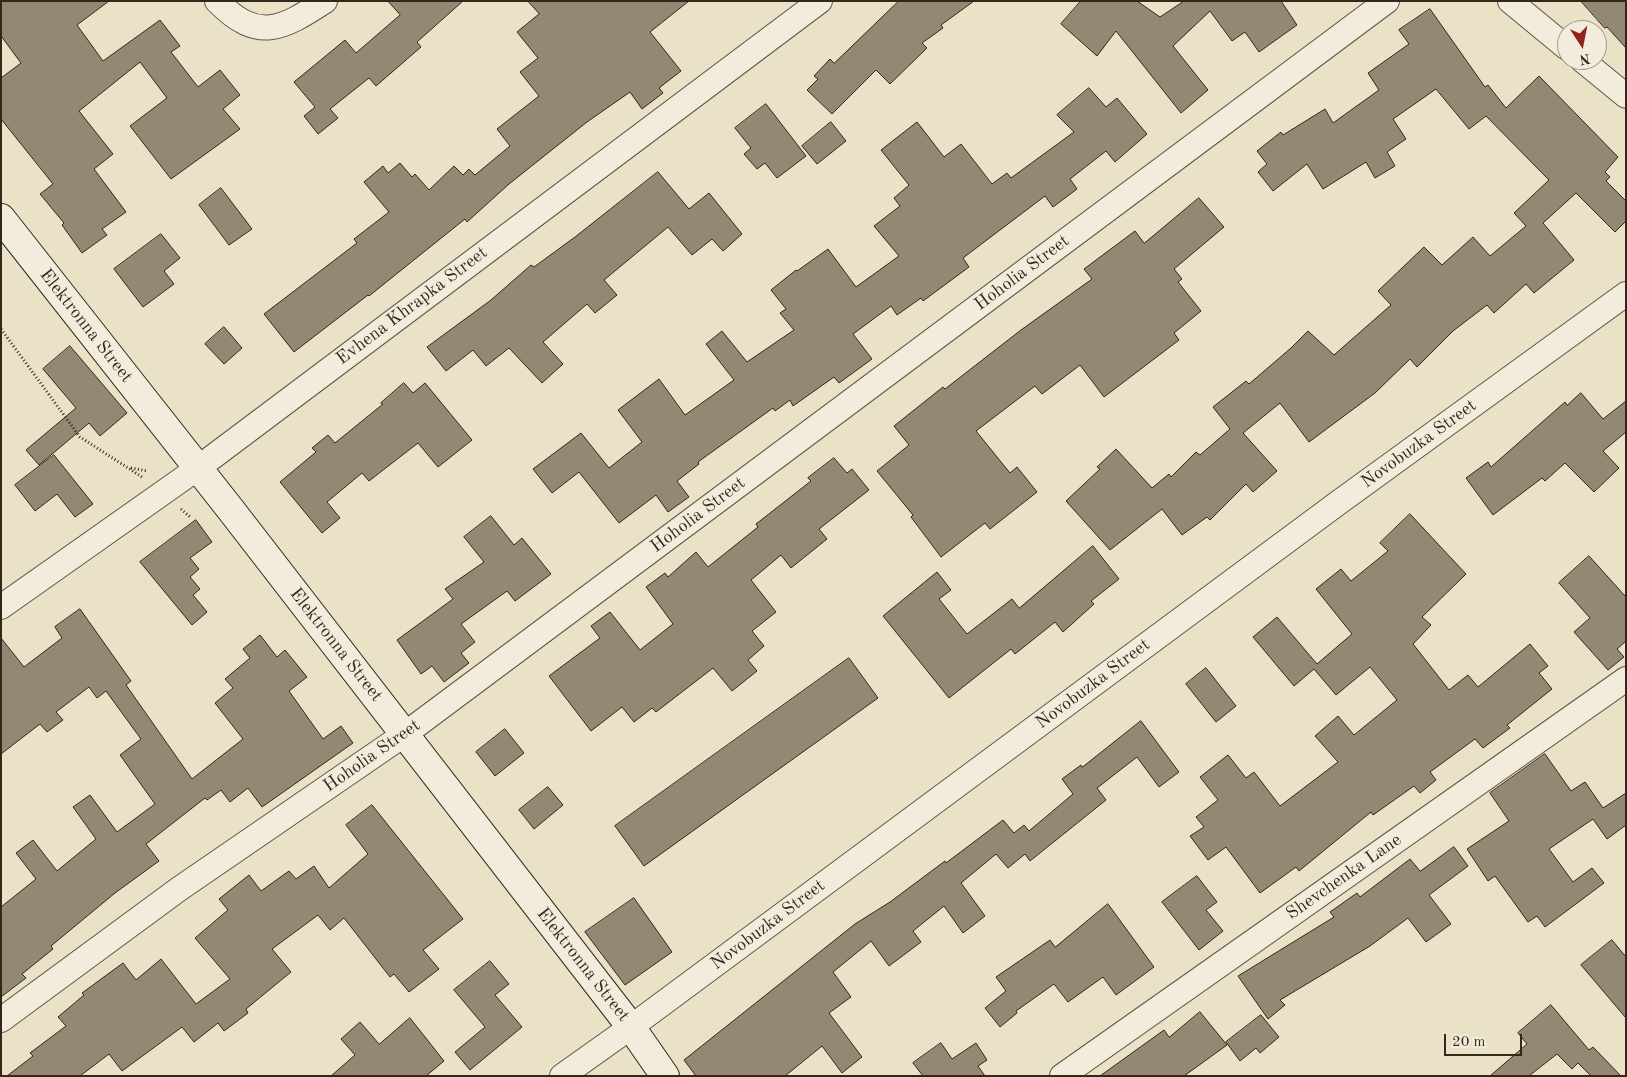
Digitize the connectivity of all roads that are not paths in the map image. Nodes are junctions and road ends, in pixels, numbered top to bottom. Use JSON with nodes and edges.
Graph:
{"nodes":[{"id":1,"x":217,"y":1,"type":"edge"},
{"id":2,"x":324,"y":1,"type":"edge"},
{"id":3,"x":820,"y":1,"type":"edge"},
{"id":4,"x":1387,"y":1,"type":"edge"},
{"id":5,"x":1510,"y":1,"type":"edge"},
{"id":6,"x":1557,"y":40,"type":"edge"},
{"id":7,"x":1594,"y":70,"type":"edge"},
{"id":8,"x":1626,"y":96,"type":"edge"},
{"id":9,"x":1,"y":218,"type":"edge"},
{"id":10,"x":1626,"y":294,"type":"edge"},
{"id":11,"x":198,"y":468,"type":"junction"},
{"id":12,"x":1,"y":608,"type":"edge"},
{"id":13,"x":1626,"y":679,"type":"edge"},
{"id":14,"x":405,"y":734,"type":"junction"},
{"id":15,"x":1,"y":1020,"type":"edge"},
{"id":16,"x":631,"y":1028,"type":"junction"},
{"id":17,"x":562,"y":1076,"type":"edge"},
{"id":18,"x":665,"y":1076,"type":"edge"},
{"id":19,"x":1062,"y":1076,"type":"edge"}],
"edges":[{"from":1,"to":2,"type":"street"},
{"from":3,"to":11,"type":"street","name":"Evhena Khrapka Street"},
{"from":4,"to":14,"type":"street","name":"Hoholia Street"},
{"from":5,"to":6,"type":"street"},
{"from":7,"to":8,"type":"street"},
{"from":9,"to":11,"type":"street","name":"Elektronna Street"},
{"from":10,"to":16,"type":"street","name":"Novobuzka Street"},
{"from":11,"to":12,"type":"street","name":"Evhena Khrapka Street"},
{"from":11,"to":14,"type":"street","name":"Elektronna Street"},
{"from":13,"to":19,"type":"street","name":"Shevchenka Lane"},
{"from":14,"to":15,"type":"street","name":"Hoholia Street"},
{"from":14,"to":16,"type":"street","name":"Elektronna Street"},
{"from":16,"to":17,"type":"street","name":"Novobuzka Street"},
{"from":16,"to":18,"type":"street","name":"Elektronna Street"}]}
